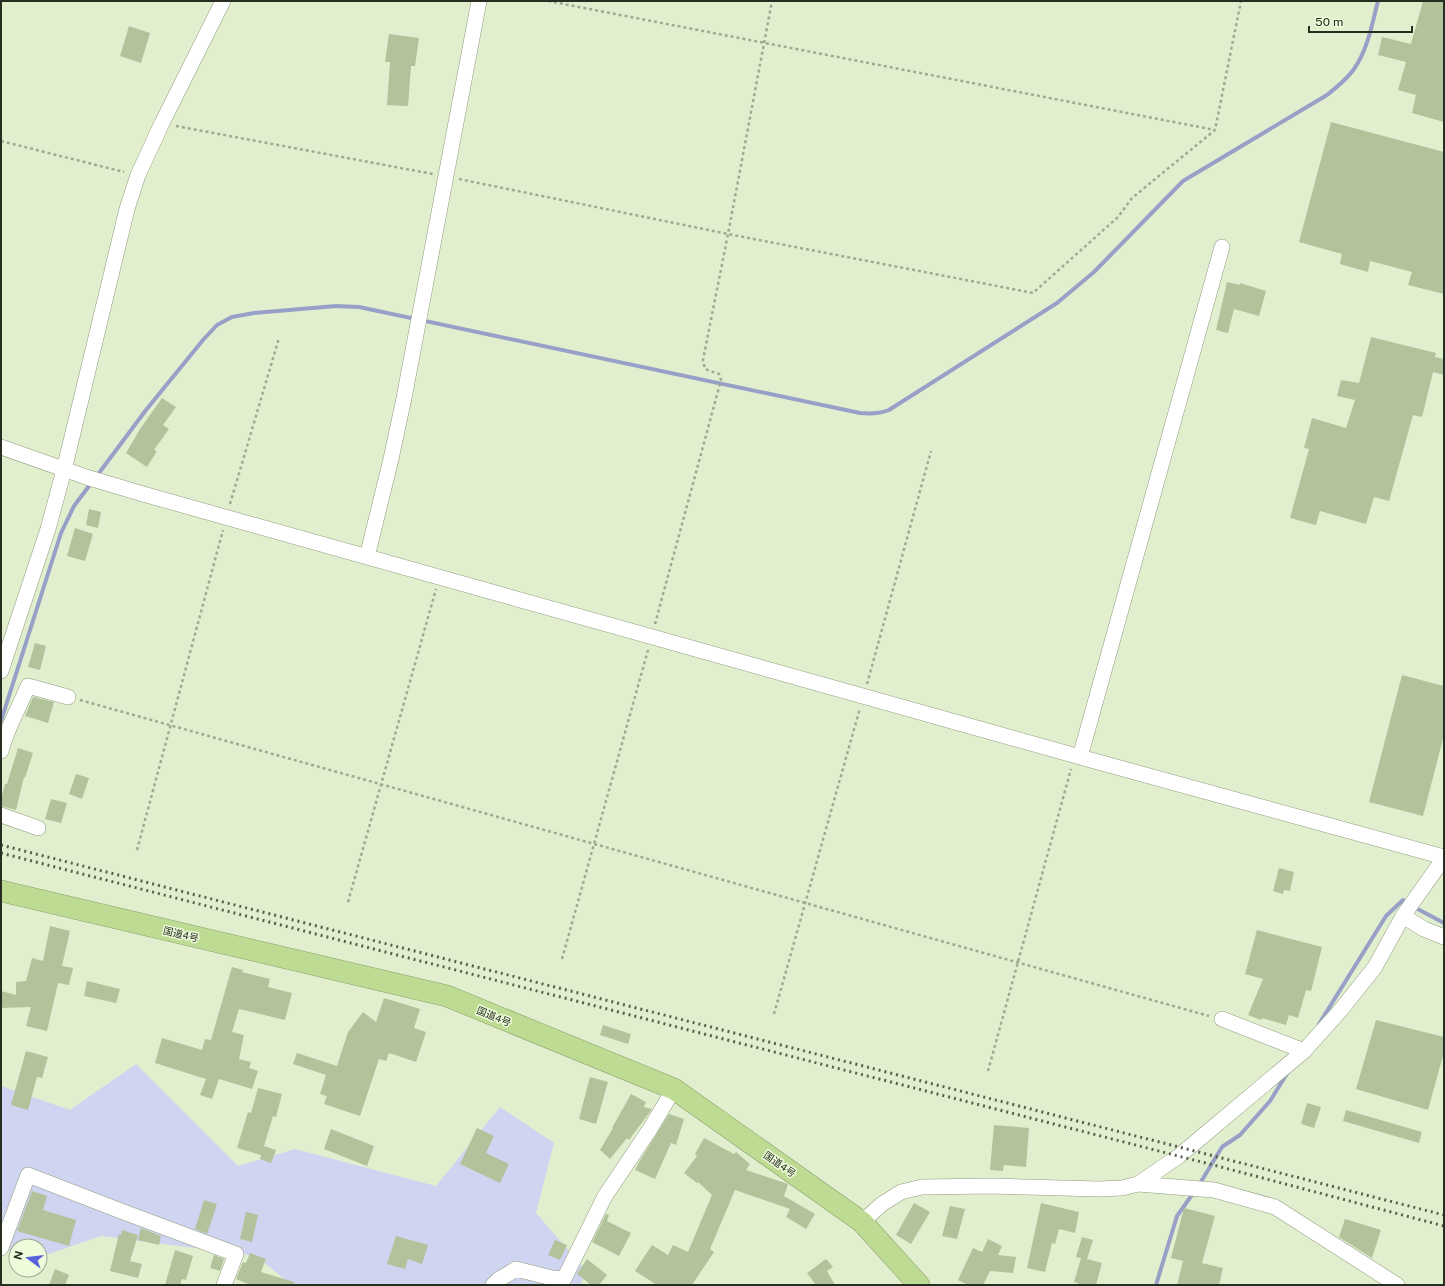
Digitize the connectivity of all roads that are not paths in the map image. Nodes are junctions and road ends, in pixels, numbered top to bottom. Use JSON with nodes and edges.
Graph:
{"nodes":[{"id":1,"x":223,"y":1,"type":"edge"},
{"id":2,"x":479,"y":1,"type":"edge"},
{"id":3,"x":1222,"y":247,"type":"dead end"},
{"id":4,"x":1,"y":447,"type":"edge"},
{"id":5,"x":64,"y":470,"type":"junction"},
{"id":6,"x":367,"y":557,"type":"junction"},
{"id":7,"x":1,"y":671,"type":"edge"},
{"id":8,"x":68,"y":697,"type":"road end"},
{"id":9,"x":6,"y":720,"type":"edge"},
{"id":10,"x":1,"y":751,"type":"edge"},
{"id":11,"x":1077,"y":756,"type":"junction"},
{"id":12,"x":1,"y":815,"type":"edge"},
{"id":13,"x":38,"y":828,"type":"dead end"},
{"id":14,"x":1444,"y":858,"type":"edge"},
{"id":15,"x":1,"y":891,"type":"edge"},
{"id":16,"x":1403,"y":916,"type":"junction"},
{"id":17,"x":1444,"y":937,"type":"edge"},
{"id":18,"x":1222,"y":1019,"type":"road end"},
{"id":19,"x":1304,"y":1051,"type":"junction"},
{"id":20,"x":674,"y":1089,"type":"junction"},
{"id":21,"x":1138,"y":1184,"type":"junction"},
{"id":22,"x":862,"y":1222,"type":"junction"},
{"id":23,"x":1,"y":1248,"type":"edge"},
{"id":24,"x":224,"y":1285,"type":"edge"},
{"id":25,"x":493,"y":1285,"type":"edge"},
{"id":26,"x":919,"y":1285,"type":"edge"},
{"id":27,"x":1397,"y":1285,"type":"edge"}],
"edges":[{"from":1,"to":5,"type":"street"},
{"from":2,"to":6,"type":"street"},
{"from":3,"to":11,"type":"street"},
{"from":4,"to":5,"type":"street"},
{"from":5,"to":6,"type":"street"},
{"from":5,"to":7,"type":"street"},
{"from":6,"to":11,"type":"street"},
{"from":8,"to":9,"type":"street"},
{"from":9,"to":10,"type":"street"},
{"from":11,"to":14,"type":"street"},
{"from":12,"to":13,"type":"street"},
{"from":14,"to":16,"type":"street"},
{"from":15,"to":20,"type":"highway","name":"国道4号"},
{"from":16,"to":17,"type":"street"},
{"from":16,"to":19,"type":"street"},
{"from":18,"to":19,"type":"street"},
{"from":19,"to":21,"type":"street"},
{"from":20,"to":22,"type":"highway","name":"国道4号"},
{"from":20,"to":25,"type":"street"},
{"from":21,"to":22,"type":"street"},
{"from":21,"to":27,"type":"street"},
{"from":22,"to":26,"type":"highway","name":"国道4号"},
{"from":23,"to":24,"type":"street"}]}
